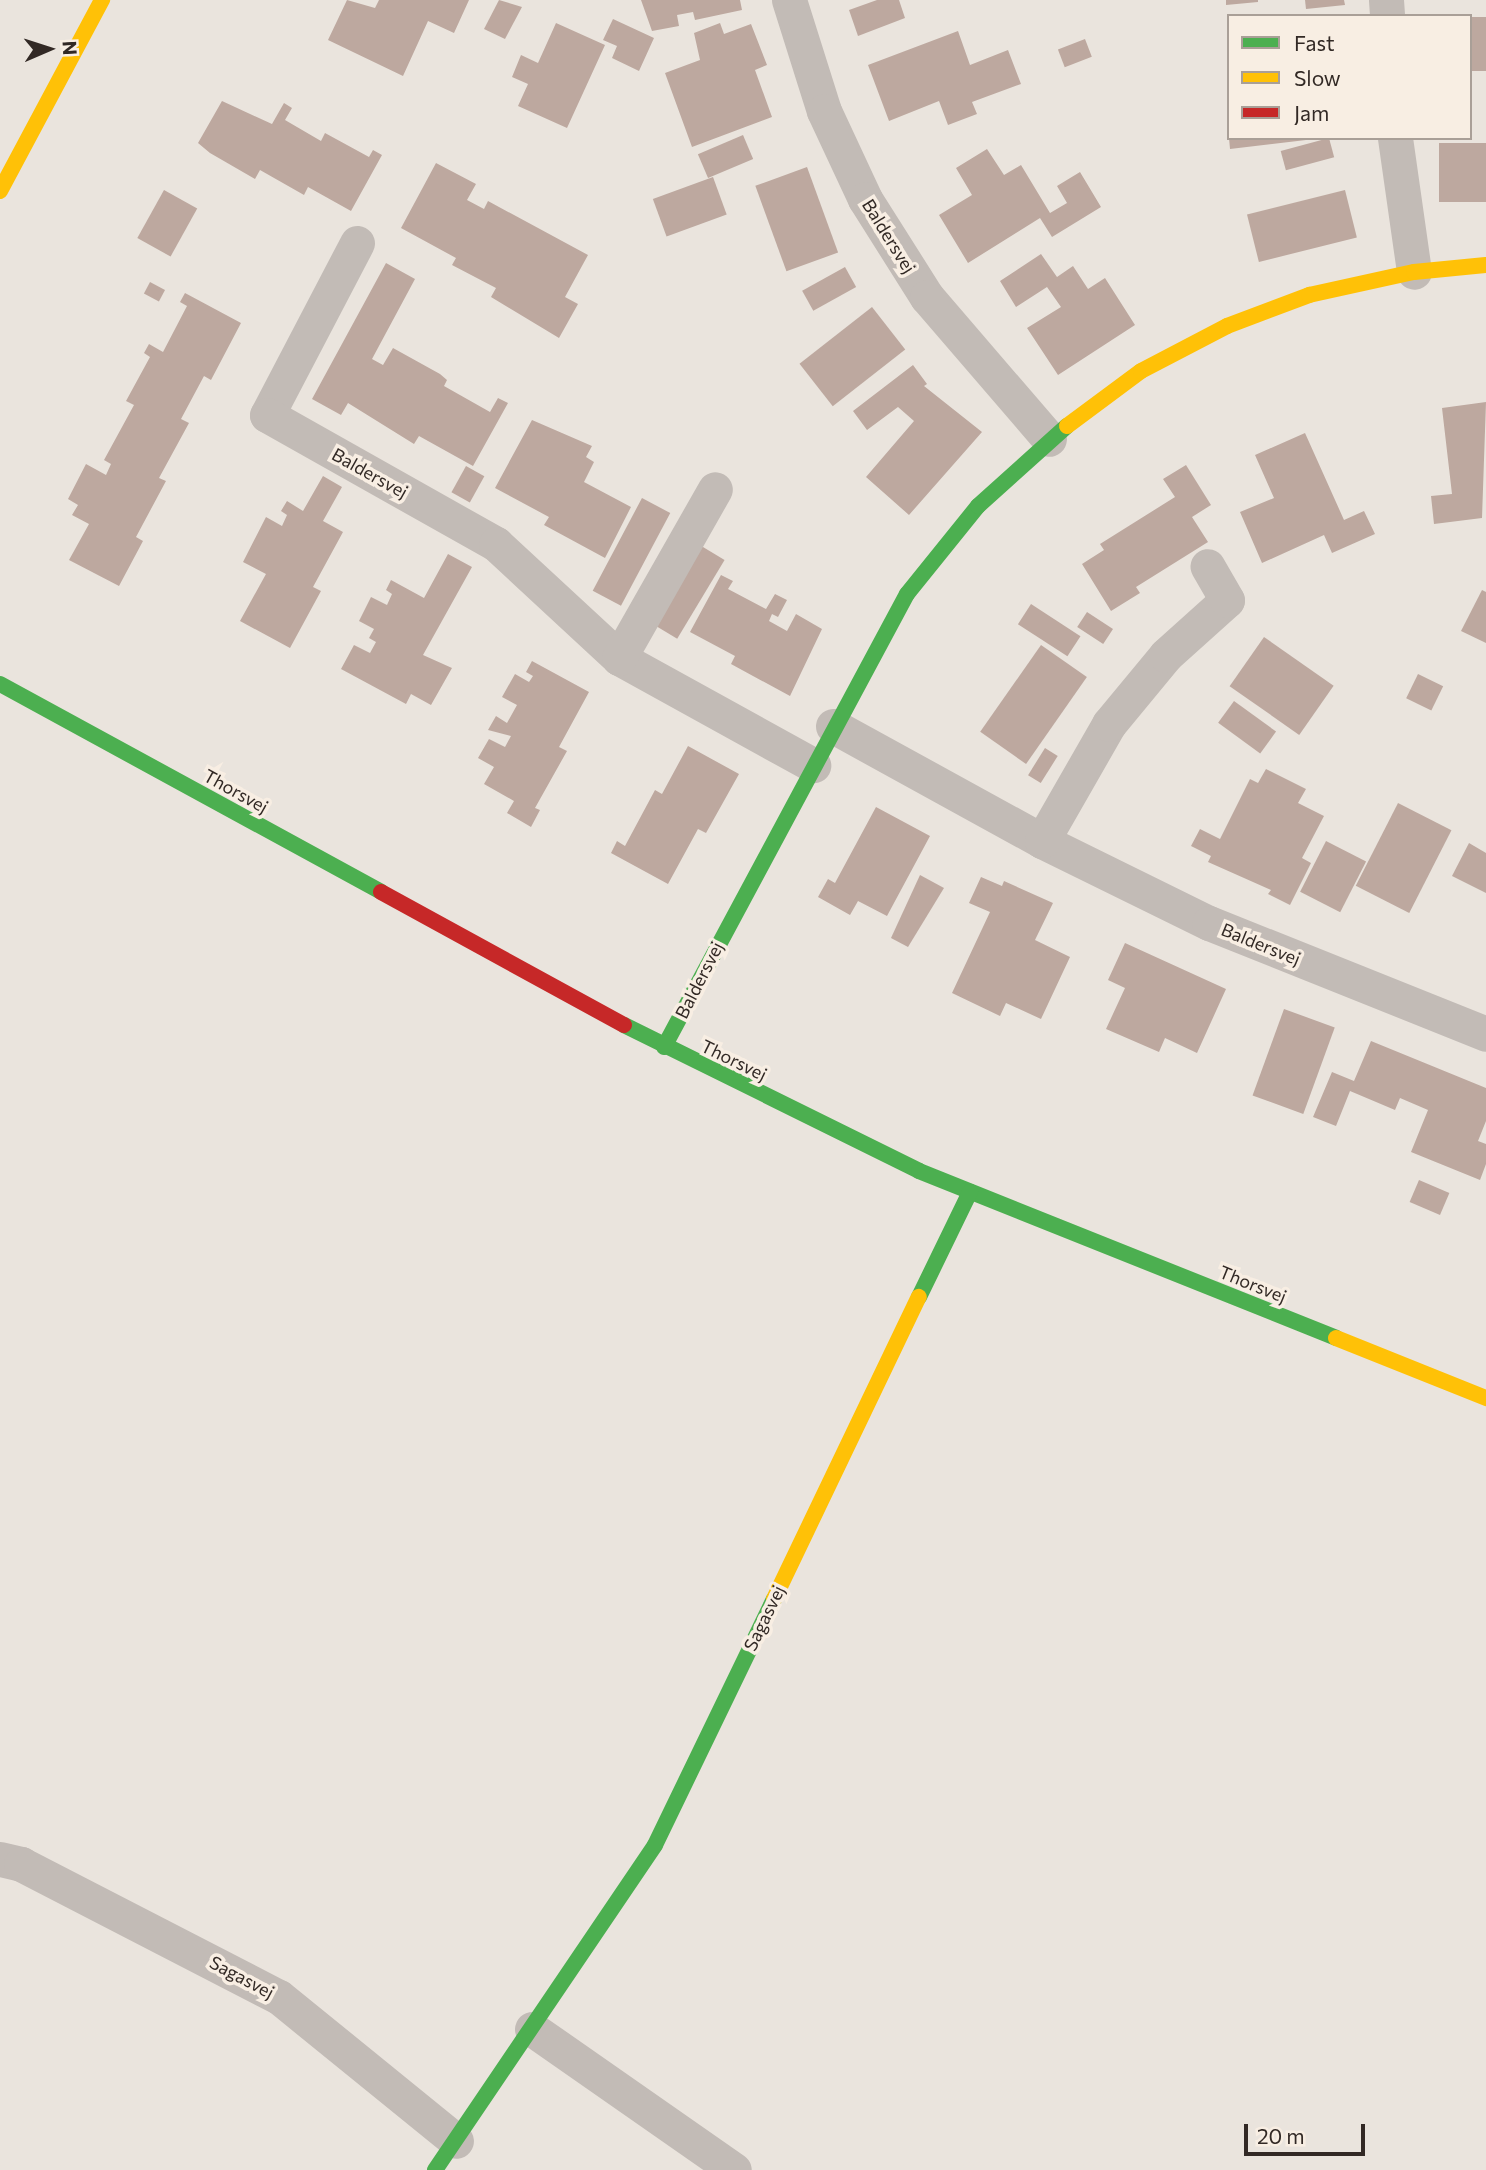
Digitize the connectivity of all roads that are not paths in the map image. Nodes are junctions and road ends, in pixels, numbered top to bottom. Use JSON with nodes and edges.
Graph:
{"nodes":[{"id":1,"x":102,"y":0,"type":"edge"},
{"id":2,"x":789,"y":0,"type":"edge"},
{"id":3,"x":1395,"y":140,"type":"edge"},
{"id":4,"x":0,"y":191,"type":"edge"},
{"id":5,"x":357,"y":243,"type":"dead end"},
{"id":6,"x":1486,"y":265,"type":"edge"},
{"id":7,"x":1414,"y":272,"type":"junction"},
{"id":8,"x":1049,"y":439,"type":"junction"},
{"id":9,"x":715,"y":489,"type":"dead end"},
{"id":10,"x":1208,"y":566,"type":"dead end"},
{"id":11,"x":619,"y":658,"type":"junction"},
{"id":12,"x":0,"y":684,"type":"edge"},
{"id":13,"x":833,"y":726,"type":"junction"},
{"id":14,"x":813,"y":765,"type":"junction"},
{"id":15,"x":1042,"y":841,"type":"junction"},
{"id":16,"x":1486,"y":1034,"type":"edge"},
{"id":17,"x":664,"y":1047,"type":"junction"},
{"id":18,"x":970,"y":1192,"type":"junction"},
{"id":19,"x":1486,"y":1398,"type":"edge"},
{"id":20,"x":0,"y":1859,"type":"edge"},
{"id":21,"x":532,"y":2029,"type":"junction"},
{"id":22,"x":456,"y":2141,"type":"junction"},
{"id":23,"x":435,"y":2170,"type":"edge"},
{"id":24,"x":734,"y":2170,"type":"edge"}],
"edges":[{"from":1,"to":4,"type":"street"},
{"from":2,"to":8,"type":"street","name":"Baldersvej"},
{"from":3,"to":7,"type":"street"},
{"from":5,"to":11,"type":"street","name":"Baldersvej"},
{"from":6,"to":7,"type":"street","name":"Baldersvej"},
{"from":7,"to":8,"type":"street","name":"Baldersvej"},
{"from":8,"to":13,"type":"street","name":"Baldersvej"},
{"from":9,"to":11,"type":"street"},
{"from":10,"to":15,"type":"street"},
{"from":11,"to":14,"type":"street","name":"Baldersvej"},
{"from":12,"to":17,"type":"street","name":"Thorsvej"},
{"from":13,"to":14,"type":"street","name":"Baldersvej"},
{"from":13,"to":15,"type":"street","name":"Baldersvej"},
{"from":14,"to":17,"type":"street","name":"Baldersvej"},
{"from":15,"to":16,"type":"street","name":"Baldersvej"},
{"from":17,"to":18,"type":"street","name":"Thorsvej"},
{"from":18,"to":19,"type":"street","name":"Thorsvej"},
{"from":18,"to":21,"type":"street","name":"Sagasvej"},
{"from":20,"to":22,"type":"street","name":"Sagasvej"},
{"from":21,"to":22,"type":"street","name":"Sagasvej"},
{"from":21,"to":24,"type":"street"},
{"from":22,"to":23,"type":"street","name":"Sagasvej"}]}
